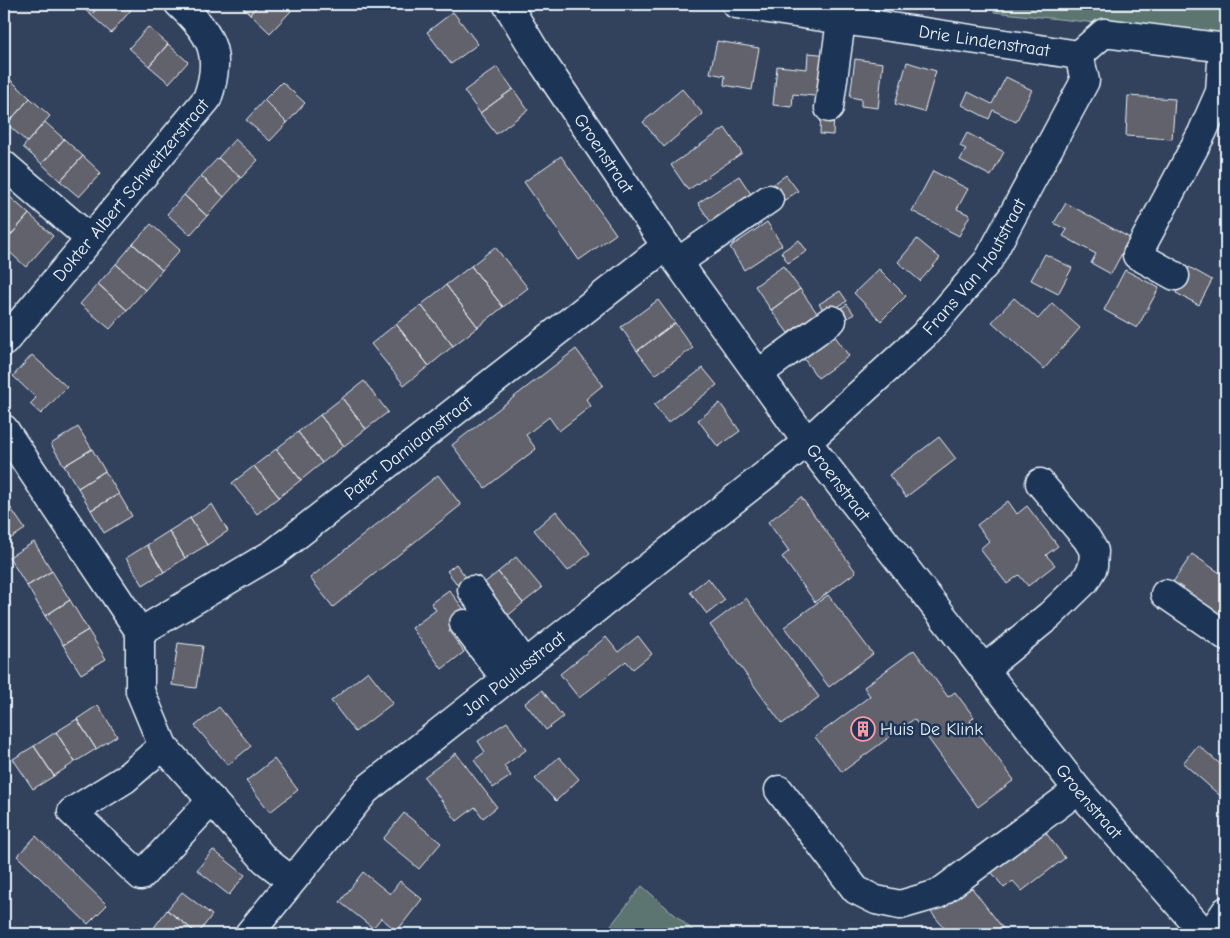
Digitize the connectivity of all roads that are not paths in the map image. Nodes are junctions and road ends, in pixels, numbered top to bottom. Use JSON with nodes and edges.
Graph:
{"nodes":[{"id":1,"x":179,"y":4,"type":"edge"},
{"id":2,"x":507,"y":4,"type":"edge"},
{"id":3,"x":736,"y":4,"type":"edge"},
{"id":4,"x":841,"y":21,"type":"junction"},
{"id":5,"x":1224,"y":48,"type":"edge"},
{"id":6,"x":1079,"y":55,"type":"junction"},
{"id":7,"x":829,"y":108,"type":"dead end"},
{"id":8,"x":4,"y":165,"type":"edge"},
{"id":9,"x":769,"y":200,"type":"dead end"},
{"id":10,"x":89,"y":238,"type":"junction"},
{"id":11,"x":672,"y":254,"type":"junction"},
{"id":12,"x":1174,"y":276,"type":"dead end"},
{"id":13,"x":826,"y":316,"type":"dead end"},
{"id":14,"x":4,"y":342,"type":"edge"},
{"id":15,"x":754,"y":368,"type":"junction"},
{"id":16,"x":4,"y":429,"type":"edge"},
{"id":17,"x":807,"y":442,"type":"junction"},
{"id":18,"x":1040,"y":483,"type":"dead end"},
{"id":19,"x":472,"y":590,"type":"dead end"},
{"id":20,"x":1165,"y":594,"type":"dead end"},
{"id":21,"x":464,"y":624,"type":"dead end"},
{"id":22,"x":140,"y":632,"type":"junction"},
{"id":23,"x":1226,"y":636,"type":"edge"},
{"id":24,"x":984,"y":669,"type":"junction"},
{"id":25,"x":516,"y":672,"type":"junction"},
{"id":26,"x":163,"y":746,"type":"junction"},
{"id":27,"x":778,"y":790,"type":"dead end"},
{"id":28,"x":1078,"y":790,"type":"junction"},
{"id":29,"x":212,"y":800,"type":"junction"},
{"id":30,"x":291,"y":880,"type":"junction"},
{"id":31,"x":1226,"y":911,"type":"edge"},
{"id":32,"x":249,"y":934,"type":"edge"},
{"id":33,"x":1205,"y":934,"type":"edge"},
{"id":34,"x":1210,"y":934,"type":"edge"}],
"edges":[{"from":1,"to":10,"type":"street","name":"Dokter Albert Schweitzerstraat"},
{"from":2,"to":11,"type":"street","name":"Groenstraat"},
{"from":3,"to":4,"type":"street","name":"Drie Lindenstraat"},
{"from":4,"to":6,"type":"street","name":"Drie Lindenstraat"},
{"from":4,"to":7,"type":"street"},
{"from":5,"to":6,"type":"street"},
{"from":5,"to":12,"type":"street"},
{"from":6,"to":17,"type":"street","name":"Frans Van Houtstraat"},
{"from":8,"to":10,"type":"street"},
{"from":9,"to":11,"type":"street","name":"Pater Damiaanstraat"},
{"from":10,"to":14,"type":"street","name":"Dokter Albert Schweitzerstraat"},
{"from":11,"to":15,"type":"street","name":"Groenstraat"},
{"from":11,"to":22,"type":"street","name":"Pater Damiaanstraat"},
{"from":13,"to":15,"type":"street"},
{"from":15,"to":17,"type":"street","name":"Groenstraat"},
{"from":16,"to":22,"type":"street"},
{"from":17,"to":24,"type":"street","name":"Groenstraat"},
{"from":17,"to":25,"type":"street","name":"Jan Paulusstraat"},
{"from":18,"to":24,"type":"street"},
{"from":19,"to":25,"type":"street"},
{"from":20,"to":23,"type":"street"},
{"from":21,"to":25,"type":"street"},
{"from":22,"to":26,"type":"street"},
{"from":24,"to":28,"type":"street","name":"Groenstraat"},
{"from":25,"to":30,"type":"street","name":"Jan Paulusstraat"},
{"from":26,"to":29,"type":"street"},
{"from":26,"to":29,"type":"street"},
{"from":27,"to":28,"type":"street"},
{"from":28,"to":33,"type":"street","name":"Groenstraat"},
{"from":29,"to":30,"type":"street"},
{"from":30,"to":32,"type":"street","name":"Jan Paulusstraat"},
{"from":31,"to":34,"type":"street"}]}
